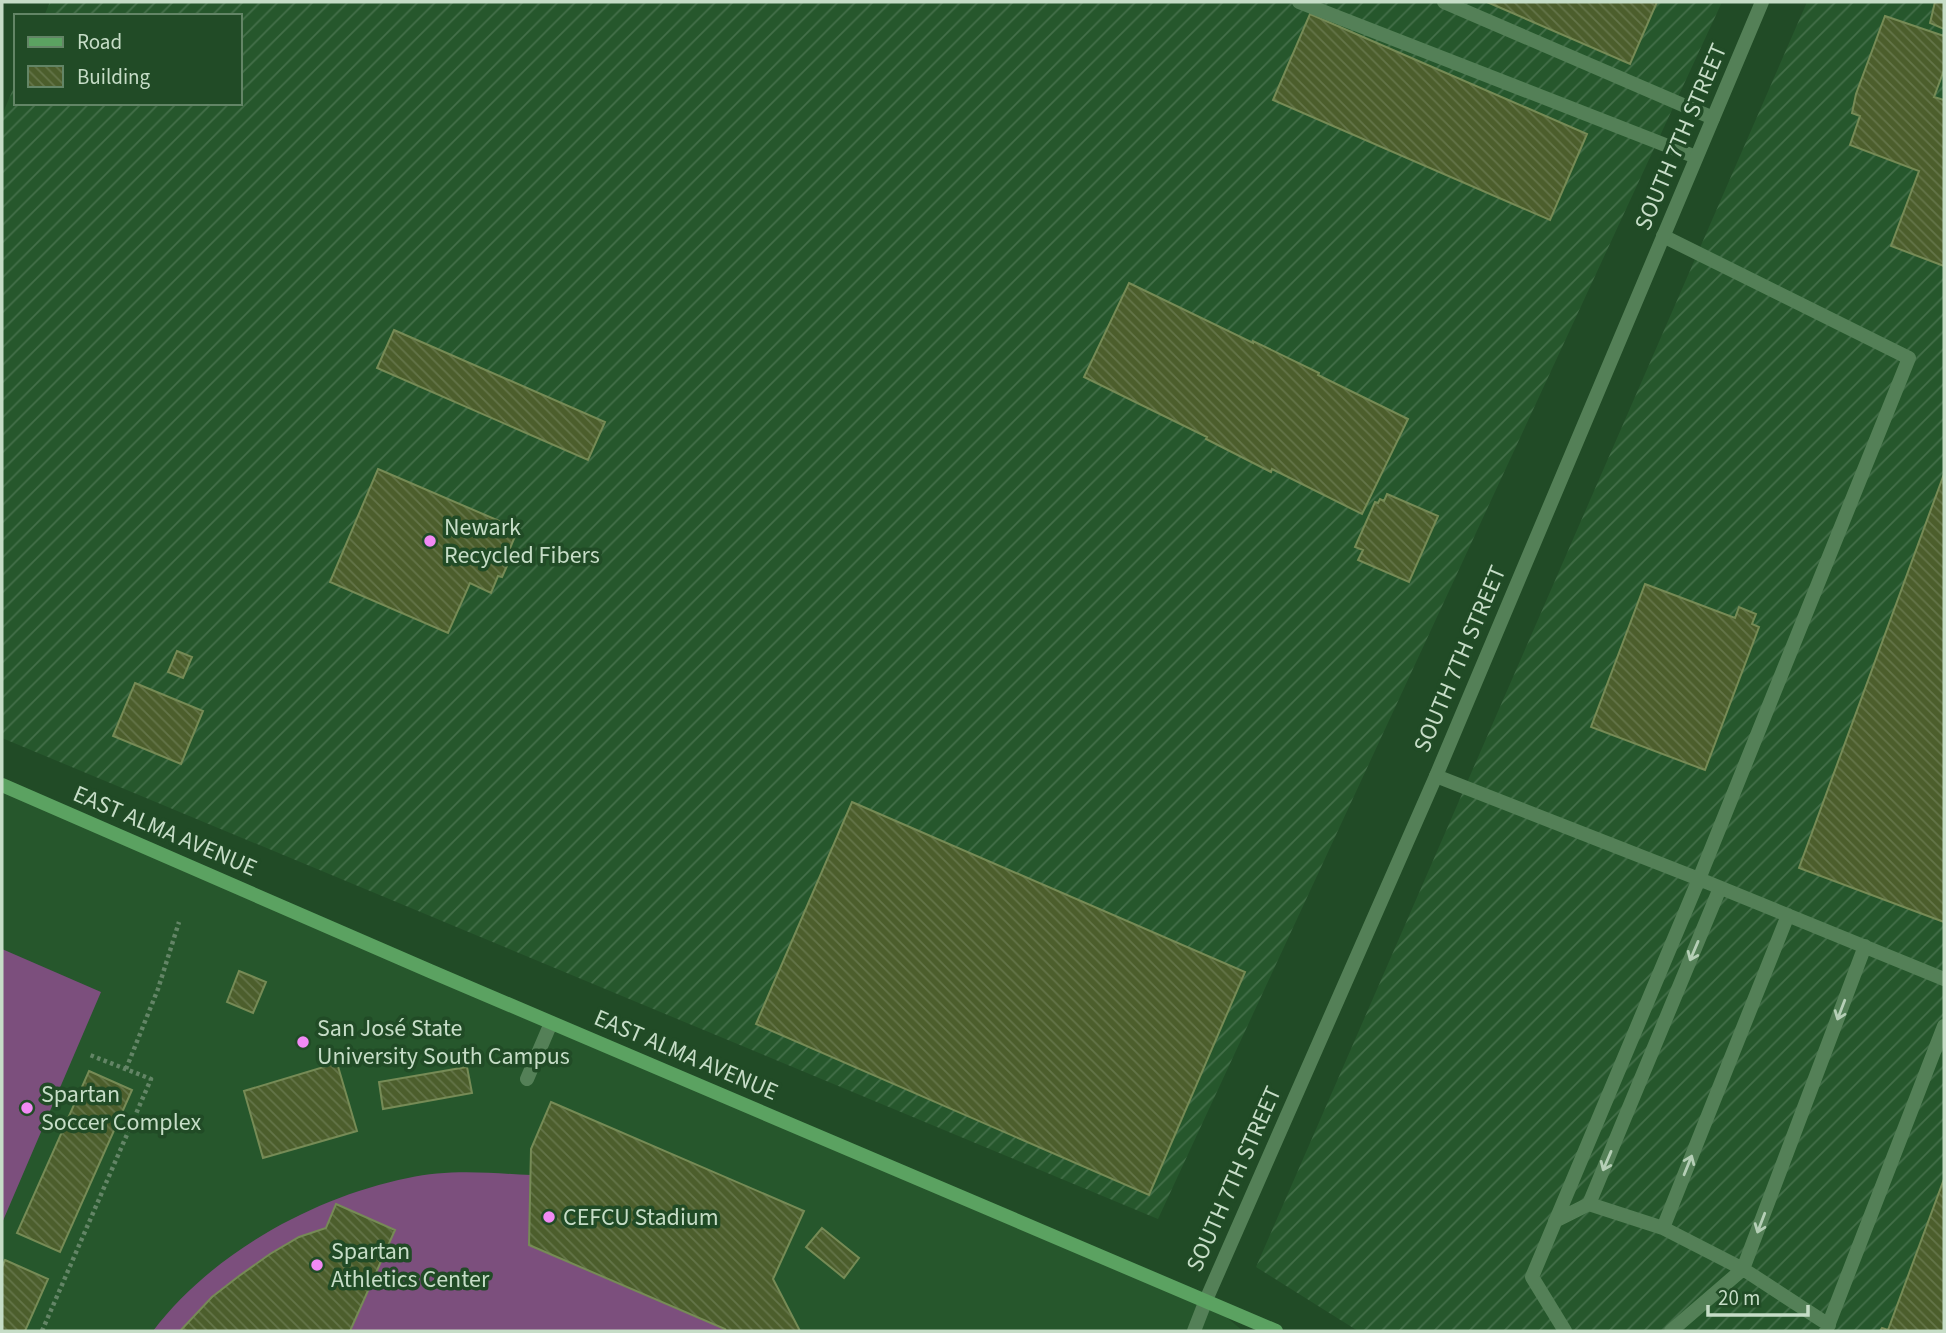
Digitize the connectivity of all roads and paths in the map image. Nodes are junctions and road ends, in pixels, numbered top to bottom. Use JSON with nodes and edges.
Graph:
{"nodes":[{"id":1,"x":1299,"y":2,"type":"edge"},
{"id":2,"x":1444,"y":2,"type":"edge"},
{"id":3,"x":1762,"y":2,"type":"edge"},
{"id":4,"x":1713,"y":118,"type":"junction"},
{"id":5,"x":1696,"y":157,"type":"junction"},
{"id":6,"x":1663,"y":236,"type":"junction"},
{"id":7,"x":1436,"y":776,"type":"junction"},
{"id":8,"x":2,"y":785,"type":"edge"},
{"id":9,"x":1699,"y":879,"type":"junction"},
{"id":10,"x":1720,"y":888,"type":"junction"},
{"id":11,"x":1788,"y":915,"type":"junction"},
{"id":12,"x":179,"y":922,"type":"dead end"},
{"id":13,"x":1865,"y":946,"type":"junction"},
{"id":14,"x":1944,"y":979,"type":"edge"},
{"id":15,"x":551,"y":1023,"type":"junction"},
{"id":16,"x":1944,"y":1026,"type":"edge"},
{"id":17,"x":90,"y":1055,"type":"dead end"},
{"id":18,"x":126,"y":1069,"type":"junction"},
{"id":19,"x":527,"y":1079,"type":"dead end"},
{"id":20,"x":1589,"y":1204,"type":"junction"},
{"id":21,"x":1555,"y":1221,"type":"junction"},
{"id":22,"x":1663,"y":1228,"type":"junction"},
{"id":23,"x":1743,"y":1269,"type":"junction"},
{"id":24,"x":1206,"y":1300,"type":"junction"},
{"id":25,"x":1827,"y":1328,"type":"edge"},
{"id":26,"x":42,"y":1331,"type":"edge"},
{"id":27,"x":1194,"y":1331,"type":"edge"},
{"id":28,"x":1276,"y":1331,"type":"edge"},
{"id":29,"x":1565,"y":1331,"type":"edge"},
{"id":30,"x":1671,"y":1331,"type":"edge"}],
"edges":[{"from":1,"to":5,"type":"street"},
{"from":2,"to":4,"type":"street"},
{"from":3,"to":4,"type":"street","name":"SOUTH 7TH STREET"},
{"from":4,"to":5,"type":"street","name":"SOUTH 7TH STREET"},
{"from":5,"to":6,"type":"street","name":"SOUTH 7TH STREET"},
{"from":6,"to":7,"type":"street","name":"SOUTH 7TH STREET"},
{"from":6,"to":9,"type":"street"},
{"from":7,"to":9,"type":"street"},
{"from":7,"to":24,"type":"street","name":"SOUTH 7TH STREET"},
{"from":8,"to":15,"type":"main road","name":"EAST ALMA AVENUE"},
{"from":9,"to":10,"type":"street"},
{"from":9,"to":21,"type":"street"},
{"from":10,"to":11,"type":"street"},
{"from":10,"to":20,"type":"street","one_way":true},
{"from":11,"to":13,"type":"street"},
{"from":22,"to":11,"type":"street","one_way":true},
{"from":12,"to":18,"type":"path"},
{"from":13,"to":14,"type":"street"},
{"from":13,"to":23,"type":"street","one_way":true},
{"from":15,"to":19,"type":"street"},
{"from":15,"to":24,"type":"main road","name":"EAST ALMA AVENUE"},
{"from":16,"to":25,"type":"street"},
{"from":17,"to":18,"type":"path"},
{"from":18,"to":26,"type":"path"},
{"from":20,"to":21,"type":"street"},
{"from":20,"to":22,"type":"street"},
{"from":21,"to":29,"type":"street"},
{"from":22,"to":23,"type":"street"},
{"from":23,"to":25,"type":"street"},
{"from":23,"to":30,"type":"street"},
{"from":24,"to":27,"type":"street","name":"SOUTH 7TH STREET"},
{"from":24,"to":28,"type":"main road","name":"EAST ALMA AVENUE"}]}
